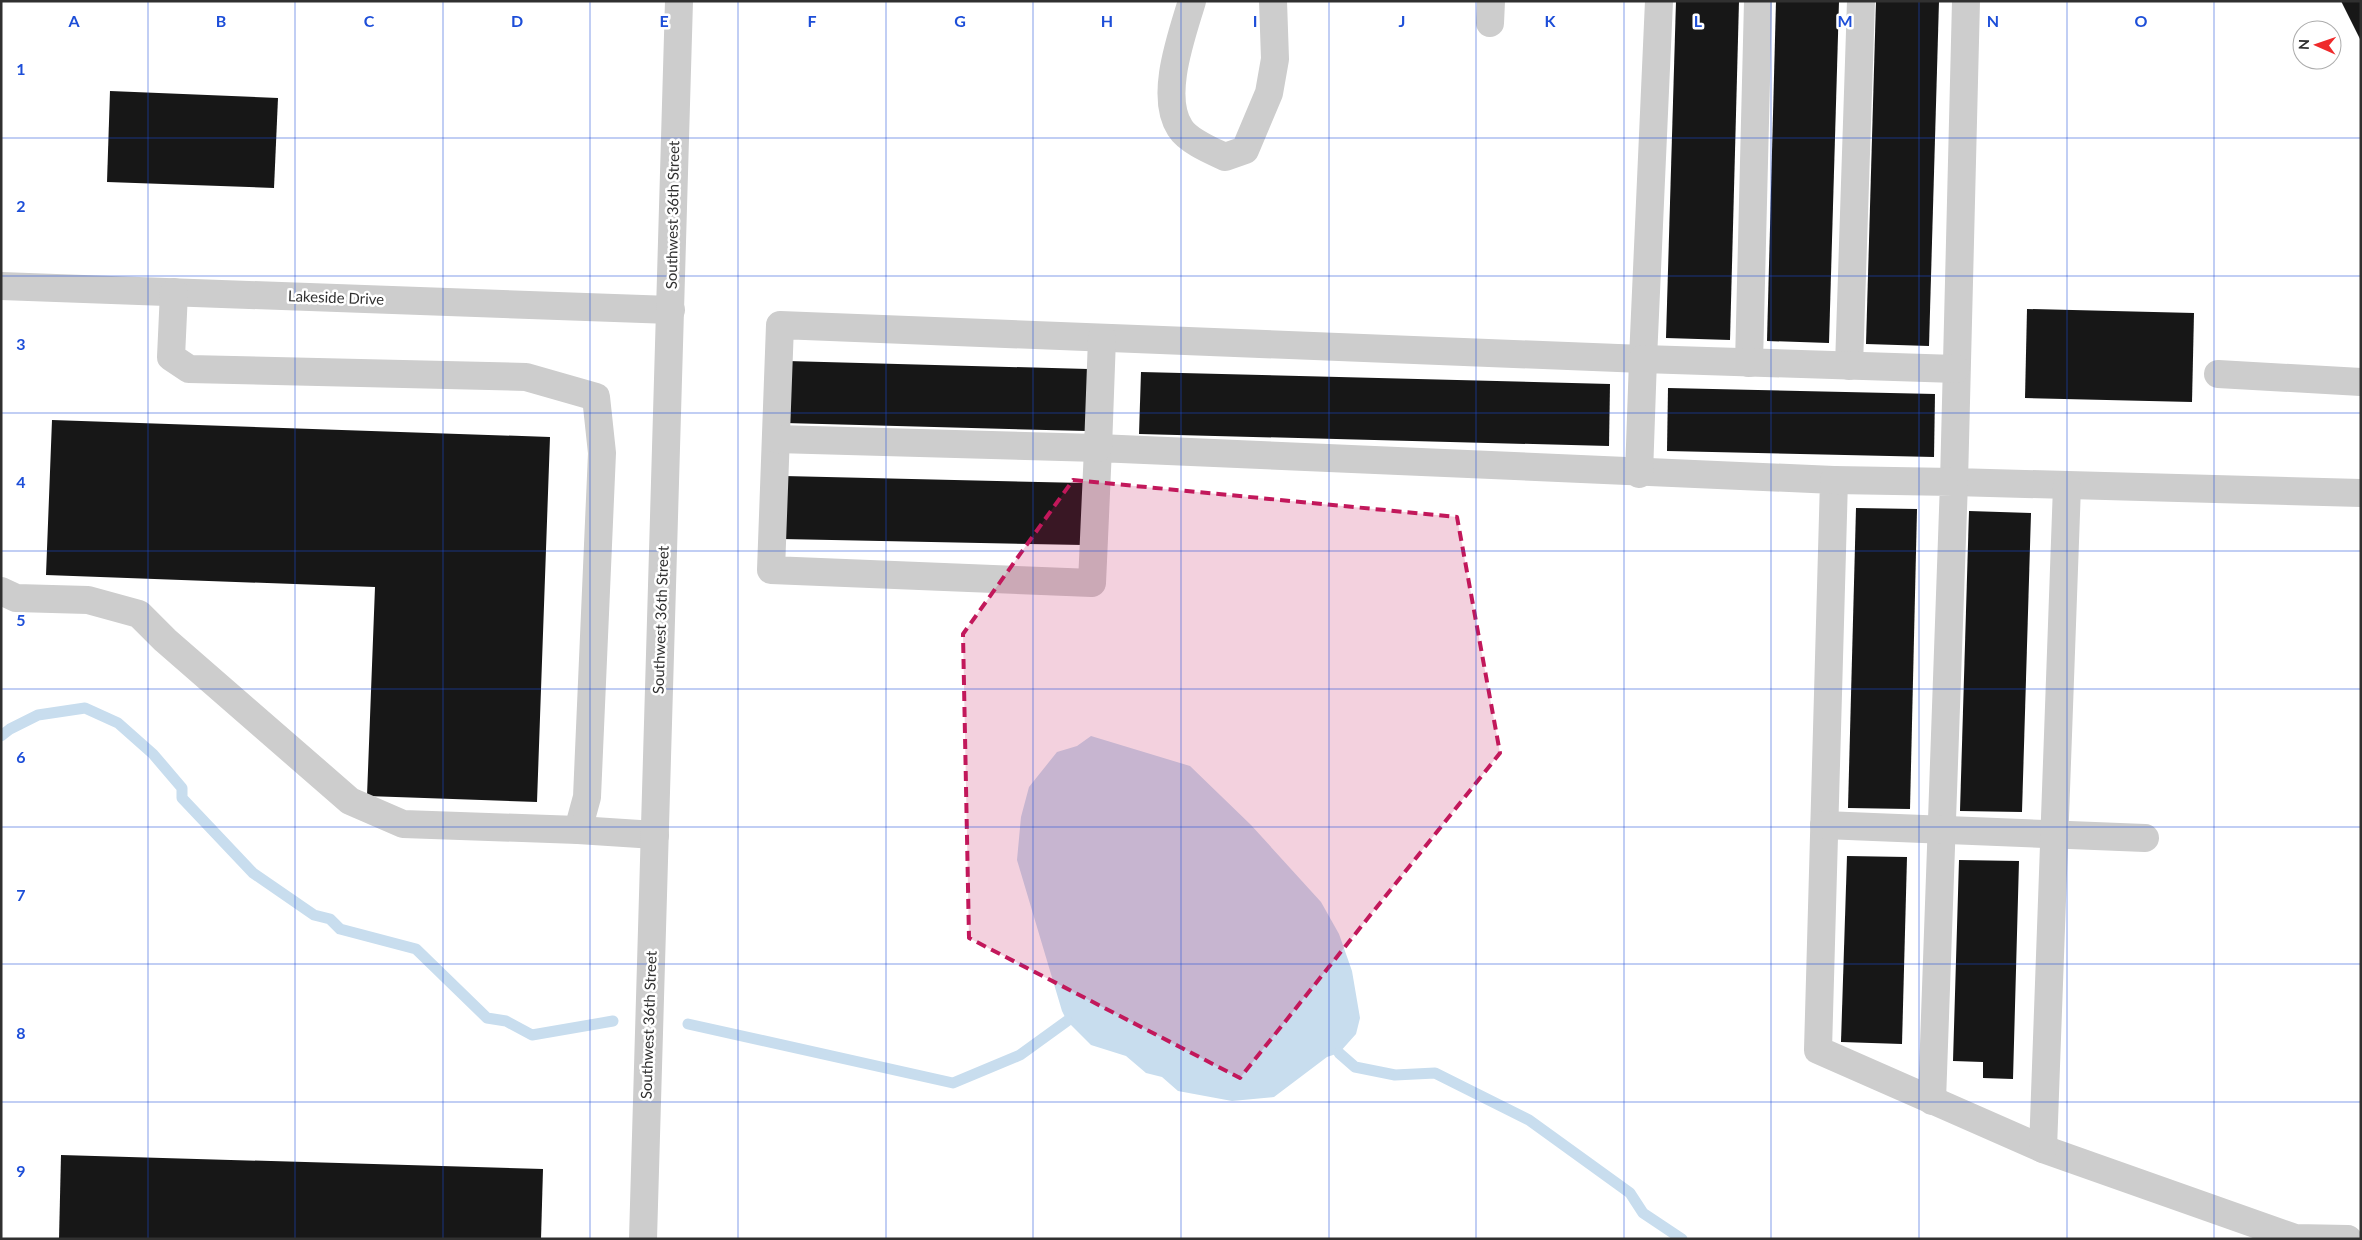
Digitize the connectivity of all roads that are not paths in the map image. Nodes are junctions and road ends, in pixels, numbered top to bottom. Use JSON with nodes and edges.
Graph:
{"nodes":[{"id":1,"x":679,"y":1,"type":"edge"},
{"id":2,"x":1192,"y":1,"type":"edge"},
{"id":3,"x":1273,"y":1,"type":"edge"},
{"id":4,"x":1659,"y":1,"type":"edge"},
{"id":5,"x":1758,"y":1,"type":"edge"},
{"id":6,"x":1861,"y":1,"type":"edge"},
{"id":7,"x":1966,"y":1,"type":"edge"},
{"id":8,"x":1,"y":286,"type":"edge"},
{"id":9,"x":174,"y":292,"type":"junction"},
{"id":10,"x":671,"y":310,"type":"junction"},
{"id":11,"x":1102,"y":338,"type":"junction"},
{"id":12,"x":1643,"y":359,"type":"junction"},
{"id":13,"x":1749,"y":363,"type":"junction"},
{"id":14,"x":1849,"y":366,"type":"junction"},
{"id":15,"x":1956,"y":369,"type":"junction"},
{"id":16,"x":2218,"y":374,"type":"dead end"},
{"id":17,"x":2361,"y":382,"type":"edge"},
{"id":18,"x":776,"y":439,"type":"junction"},
{"id":19,"x":1098,"y":448,"type":"junction"},
{"id":20,"x":1639,"y":474,"type":"junction"},
{"id":21,"x":1834,"y":480,"type":"junction"},
{"id":22,"x":1954,"y":482,"type":"junction"},
{"id":23,"x":2068,"y":486,"type":"junction"},
{"id":24,"x":2361,"y":493,"type":"edge"},
{"id":25,"x":1,"y":591,"type":"edge"},
{"id":26,"x":1824,"y":825,"type":"junction"},
{"id":27,"x":578,"y":830,"type":"junction"},
{"id":28,"x":1942,"y":831,"type":"junction"},
{"id":29,"x":655,"y":835,"type":"junction"},
{"id":30,"x":2054,"y":835,"type":"junction"},
{"id":31,"x":2145,"y":838,"type":"dead end"},
{"id":32,"x":1932,"y":1101,"type":"junction"},
{"id":33,"x":2042,"y":1149,"type":"junction"},
{"id":34,"x":643,"y":1239,"type":"edge"},
{"id":35,"x":2348,"y":1239,"type":"edge"}],
"edges":[{"from":1,"to":10,"type":"street","name":"Southwest 36th Street"},
{"from":2,"to":3,"type":"street"},
{"from":4,"to":12,"type":"street"},
{"from":5,"to":13,"type":"street"},
{"from":6,"to":14,"type":"street"},
{"from":7,"to":15,"type":"street"},
{"from":8,"to":9,"type":"street","name":"Lakeside Drive"},
{"from":9,"to":10,"type":"street","name":"Lakeside Drive"},
{"from":9,"to":27,"type":"street"},
{"from":10,"to":29,"type":"street","name":"Southwest 36th Street"},
{"from":11,"to":12,"type":"street"},
{"from":11,"to":18,"type":"street"},
{"from":11,"to":19,"type":"street"},
{"from":12,"to":13,"type":"street"},
{"from":12,"to":20,"type":"street"},
{"from":13,"to":14,"type":"street"},
{"from":14,"to":15,"type":"street"},
{"from":15,"to":22,"type":"street"},
{"from":16,"to":17,"type":"street"},
{"from":18,"to":19,"type":"street"},
{"from":18,"to":19,"type":"street"},
{"from":19,"to":20,"type":"street"},
{"from":20,"to":21,"type":"street"},
{"from":21,"to":22,"type":"street"},
{"from":21,"to":26,"type":"street"},
{"from":22,"to":23,"type":"street"},
{"from":22,"to":28,"type":"street"},
{"from":23,"to":24,"type":"street"},
{"from":23,"to":30,"type":"street"},
{"from":25,"to":27,"type":"street"},
{"from":26,"to":28,"type":"street"},
{"from":26,"to":32,"type":"street"},
{"from":27,"to":29,"type":"street"},
{"from":28,"to":30,"type":"street"},
{"from":28,"to":32,"type":"street"},
{"from":29,"to":34,"type":"street","name":"Southwest 36th Street"},
{"from":30,"to":31,"type":"street"},
{"from":30,"to":33,"type":"street"},
{"from":32,"to":33,"type":"street"},
{"from":33,"to":35,"type":"street"}]}
